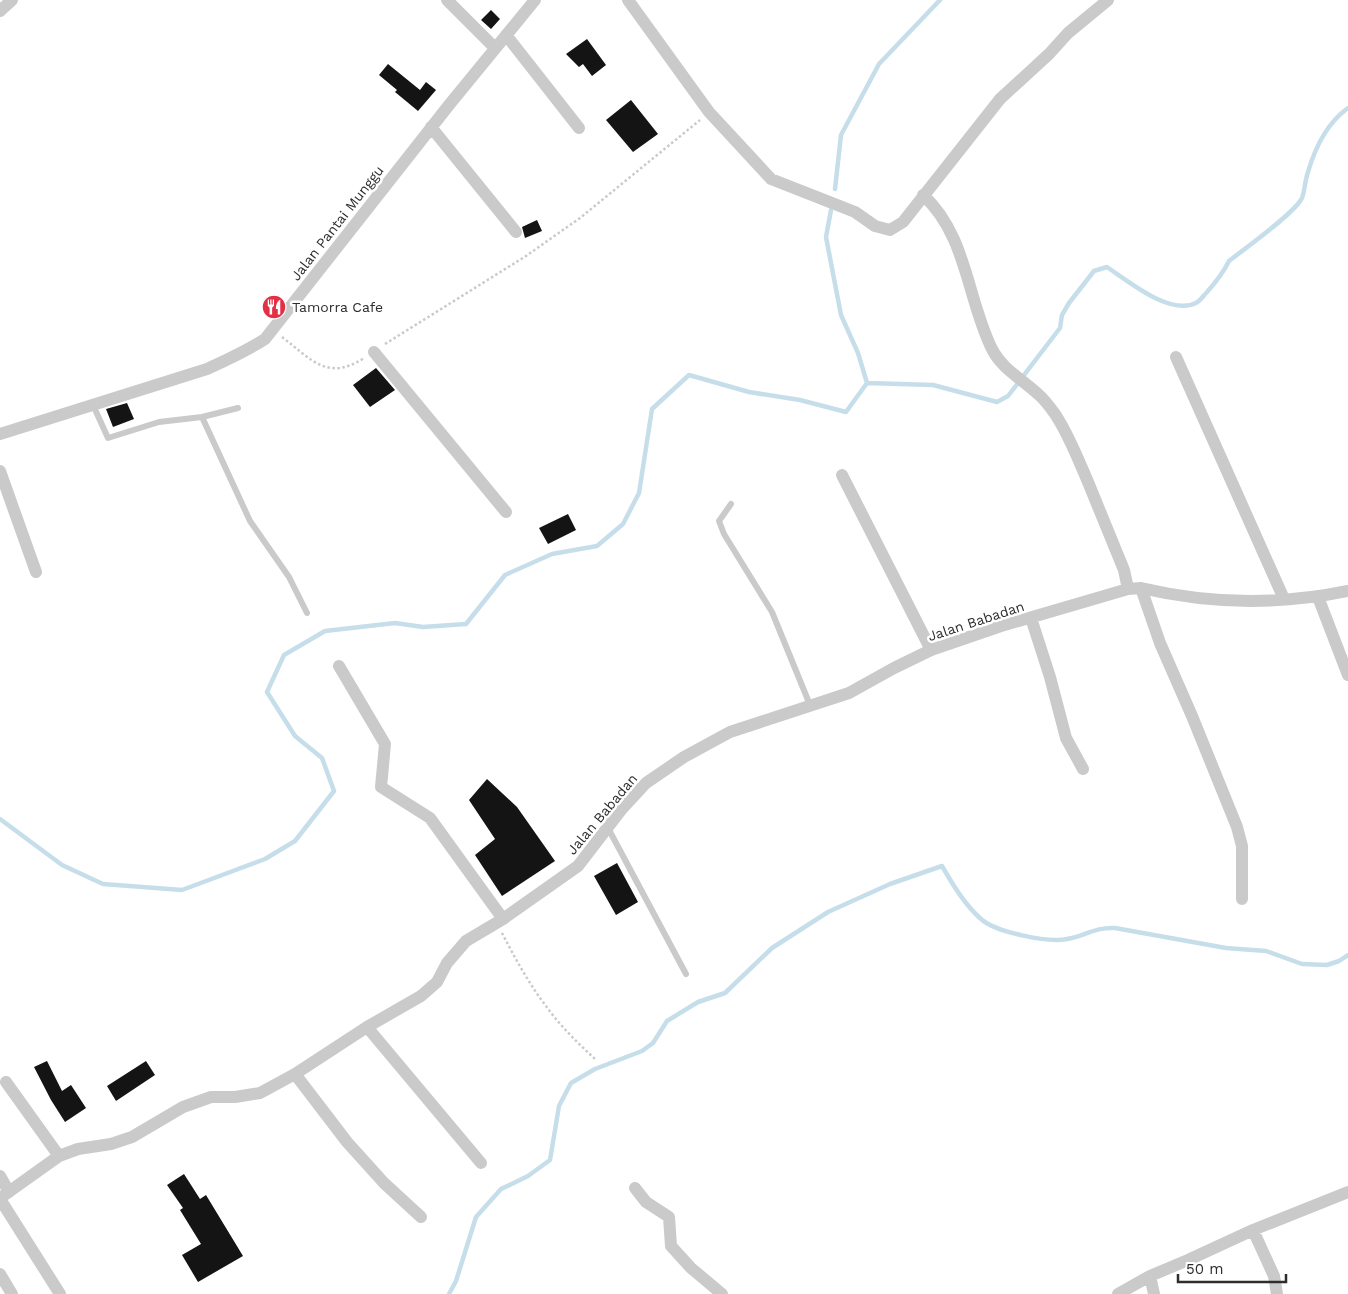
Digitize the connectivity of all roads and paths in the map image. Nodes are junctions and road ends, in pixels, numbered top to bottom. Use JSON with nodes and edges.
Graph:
{"nodes":[{"id":1,"x":12,"y":0,"type":"edge"},
{"id":2,"x":447,"y":0,"type":"edge"},
{"id":3,"x":535,"y":0,"type":"edge"},
{"id":4,"x":628,"y":0,"type":"edge"},
{"id":5,"x":1108,"y":0,"type":"edge"},
{"id":6,"x":0,"y":11,"type":"edge"},
{"id":7,"x":506,"y":35,"type":"junction"},
{"id":8,"x":495,"y":48,"type":"junction"},
{"id":9,"x":709,"y":112,"type":"junction"},
{"id":10,"x":432,"y":127,"type":"junction"},
{"id":11,"x":579,"y":128,"type":"dead end"},
{"id":12,"x":923,"y":195,"type":"junction"},
{"id":13,"x":516,"y":232,"type":"dead end"},
{"id":14,"x":273,"y":330,"type":"junction"},
{"id":15,"x":374,"y":352,"type":"junction"},
{"id":16,"x":1176,"y":357,"type":"dead end"},
{"id":17,"x":93,"y":404,"type":"junction"},
{"id":18,"x":238,"y":408,"type":"dead end"},
{"id":19,"x":202,"y":417,"type":"junction"},
{"id":20,"x":0,"y":434,"type":"edge"},
{"id":21,"x":0,"y":471,"type":"edge"},
{"id":22,"x":842,"y":475,"type":"dead end"},
{"id":23,"x":731,"y":504,"type":"dead end"},
{"id":24,"x":506,"y":512,"type":"dead end"},
{"id":25,"x":36,"y":572,"type":"dead end"},
{"id":26,"x":1141,"y":588,"type":"junction"},
{"id":27,"x":1128,"y":589,"type":"junction"},
{"id":28,"x":1348,"y":591,"type":"edge"},
{"id":29,"x":1318,"y":597,"type":"junction"},
{"id":30,"x":1284,"y":599,"type":"junction"},
{"id":31,"x":307,"y":613,"type":"dead end"},
{"id":32,"x":1031,"y":618,"type":"junction"},
{"id":33,"x":931,"y":650,"type":"junction"},
{"id":34,"x":339,"y":666,"type":"dead end"},
{"id":35,"x":1348,"y":675,"type":"edge"},
{"id":36,"x":810,"y":705,"type":"junction"},
{"id":37,"x":1083,"y":769,"type":"dead end"},
{"id":38,"x":608,"y":828,"type":"junction"},
{"id":39,"x":1242,"y":899,"type":"dead end"},
{"id":40,"x":500,"y":921,"type":"junction"},
{"id":41,"x":686,"y":974,"type":"dead end"},
{"id":42,"x":366,"y":1027,"type":"junction"},
{"id":43,"x":596,"y":1060,"type":"dead end"},
{"id":44,"x":295,"y":1074,"type":"junction"},
{"id":45,"x":6,"y":1082,"type":"dead end"},
{"id":46,"x":59,"y":1156,"type":"junction"},
{"id":47,"x":481,"y":1163,"type":"dead end"},
{"id":48,"x":0,"y":1176,"type":"edge"},
{"id":49,"x":635,"y":1188,"type":"dead end"},
{"id":50,"x":1348,"y":1192,"type":"edge"},
{"id":51,"x":3,"y":1196,"type":"edge"},
{"id":52,"x":421,"y":1217,"type":"dead end"},
{"id":53,"x":1253,"y":1230,"type":"junction"},
{"id":54,"x":0,"y":1274,"type":"edge"},
{"id":55,"x":1150,"y":1276,"type":"junction"},
{"id":56,"x":12,"y":1294,"type":"edge"},
{"id":57,"x":60,"y":1294,"type":"edge"},
{"id":58,"x":722,"y":1294,"type":"edge"},
{"id":59,"x":1118,"y":1294,"type":"edge"},
{"id":60,"x":1154,"y":1294,"type":"edge"},
{"id":61,"x":1277,"y":1294,"type":"edge"}],
"edges":[{"from":1,"to":6,"type":"street"},
{"from":2,"to":8,"type":"street"},
{"from":3,"to":7,"type":"street","name":"Jalan Pantai Munggu"},
{"from":4,"to":9,"type":"street"},
{"from":5,"to":12,"type":"street"},
{"from":7,"to":8,"type":"street","name":"Jalan Pantai Munggu"},
{"from":7,"to":11,"type":"street"},
{"from":8,"to":10,"type":"street","name":"Jalan Pantai Munggu"},
{"from":9,"to":12,"type":"street"},
{"from":9,"to":15,"type":"path"},
{"from":10,"to":13,"type":"street"},
{"from":10,"to":14,"type":"street","name":"Jalan Pantai Munggu"},
{"from":12,"to":27,"type":"street"},
{"from":14,"to":15,"type":"path"},
{"from":14,"to":17,"type":"street","name":"Jalan Pantai Munggu"},
{"from":15,"to":24,"type":"street"},
{"from":16,"to":30,"type":"street"},
{"from":17,"to":19,"type":"lane"},
{"from":17,"to":20,"type":"street","name":"Jalan Pantai Munggu"},
{"from":18,"to":19,"type":"lane"},
{"from":19,"to":31,"type":"lane"},
{"from":21,"to":25,"type":"street"},
{"from":22,"to":33,"type":"street"},
{"from":23,"to":36,"type":"lane"},
{"from":26,"to":27,"type":"street","name":"Jalan Babadan"},
{"from":26,"to":30,"type":"street","name":"Jalan Babadan"},
{"from":26,"to":39,"type":"street"},
{"from":27,"to":32,"type":"street","name":"Jalan Babadan"},
{"from":28,"to":29,"type":"street","name":"Jalan Babadan"},
{"from":29,"to":30,"type":"street","name":"Jalan Babadan"},
{"from":29,"to":35,"type":"street"},
{"from":32,"to":33,"type":"street","name":"Jalan Babadan"},
{"from":32,"to":37,"type":"street"},
{"from":33,"to":36,"type":"street","name":"Jalan Babadan"},
{"from":34,"to":40,"type":"street"},
{"from":36,"to":38,"type":"street","name":"Jalan Babadan"},
{"from":38,"to":40,"type":"street","name":"Jalan Babadan"},
{"from":38,"to":41,"type":"lane"},
{"from":40,"to":42,"type":"street","name":"Jalan Babadan"},
{"from":40,"to":43,"type":"path"},
{"from":42,"to":44,"type":"street","name":"Jalan Babadan"},
{"from":42,"to":47,"type":"street"},
{"from":44,"to":46,"type":"street","name":"Jalan Babadan"},
{"from":44,"to":52,"type":"street"},
{"from":45,"to":46,"type":"street"},
{"from":46,"to":51,"type":"street","name":"Jalan Babadan"},
{"from":48,"to":51,"type":"street"},
{"from":49,"to":58,"type":"street"},
{"from":50,"to":53,"type":"street"},
{"from":51,"to":57,"type":"street"},
{"from":53,"to":55,"type":"street"},
{"from":53,"to":61,"type":"street"},
{"from":54,"to":56,"type":"street"},
{"from":55,"to":59,"type":"street"},
{"from":55,"to":60,"type":"street"}]}
